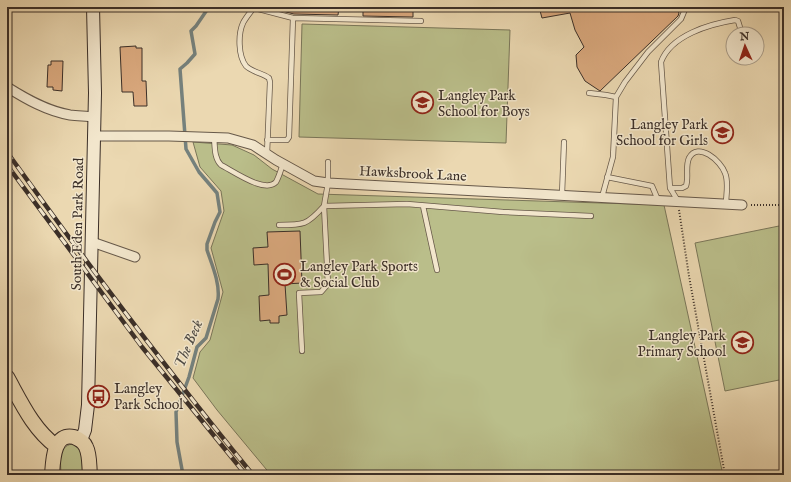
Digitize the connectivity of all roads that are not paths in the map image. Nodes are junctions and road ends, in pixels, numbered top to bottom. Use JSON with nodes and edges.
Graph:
{"nodes":[{"id":1,"x":92,"y":7,"type":"edge"},
{"id":2,"x":254,"y":7,"type":"edge"},
{"id":3,"x":686,"y":7,"type":"edge"},
{"id":4,"x":293,"y":18,"type":"junction"},
{"id":5,"x":421,"y":21,"type":"dead end"},
{"id":6,"x":740,"y":26,"type":"edge"},
{"id":7,"x":7,"y":88,"type":"edge"},
{"id":8,"x":589,"y":93,"type":"dead end"},
{"id":9,"x":616,"y":97,"type":"junction"},
{"id":10,"x":94,"y":117,"type":"junction"},
{"id":11,"x":94,"y":136,"type":"junction"},
{"id":12,"x":214,"y":137,"type":"junction"},
{"id":13,"x":267,"y":140,"type":"junction"},
{"id":14,"x":564,"y":142,"type":"dead end"},
{"id":15,"x":267,"y":154,"type":"junction"},
{"id":16,"x":328,"y":162,"type":"dead end"},
{"id":17,"x":283,"y":164,"type":"junction"},
{"id":18,"x":607,"y":177,"type":"junction"},
{"id":19,"x":328,"y":183,"type":"junction"},
{"id":20,"x":670,"y":188,"type":"junction"},
{"id":21,"x":562,"y":195,"type":"junction"},
{"id":22,"x":602,"y":197,"type":"junction"},
{"id":23,"x":658,"y":200,"type":"junction"},
{"id":24,"x":678,"y":201,"type":"junction"},
{"id":25,"x":726,"y":204,"type":"junction"},
{"id":26,"x":742,"y":205,"type":"road end"},
{"id":27,"x":324,"y":206,"type":"junction"},
{"id":28,"x":423,"y":206,"type":"junction"},
{"id":29,"x":591,"y":216,"type":"dead end"},
{"id":30,"x":279,"y":225,"type":"dead end"},
{"id":31,"x":92,"y":242,"type":"junction"},
{"id":32,"x":134,"y":257,"type":"dead end"},
{"id":33,"x":437,"y":270,"type":"dead end"},
{"id":34,"x":302,"y":351,"type":"dead end"},
{"id":35,"x":7,"y":377,"type":"edge"},
{"id":36,"x":81,"y":440,"type":"junction"},
{"id":37,"x":56,"y":446,"type":"junction"},
{"id":38,"x":52,"y":475,"type":"edge"},
{"id":39,"x":90,"y":475,"type":"edge"}],
"edges":[{"from":1,"to":10,"type":"main road","name":"South Eden Park Road"},
{"from":2,"to":4,"type":"lane"},
{"from":2,"to":13,"type":"lane"},
{"from":3,"to":9,"type":"lane"},
{"from":4,"to":5,"type":"lane"},
{"from":4,"to":13,"type":"lane"},
{"from":6,"to":20,"type":"lane"},
{"from":7,"to":10,"type":"street"},
{"from":8,"to":9,"type":"lane"},
{"from":9,"to":18,"type":"lane"},
{"from":10,"to":11,"type":"main road","name":"South Eden Park Road"},
{"from":11,"to":12,"type":"street","name":"Hawksbrook Lane"},
{"from":11,"to":31,"type":"main road","name":"South Eden Park Road"},
{"from":12,"to":15,"type":"street","name":"Hawksbrook Lane"},
{"from":12,"to":17,"type":"lane"},
{"from":13,"to":15,"type":"lane"},
{"from":14,"to":21,"type":"lane"},
{"from":15,"to":17,"type":"street","name":"Hawksbrook Lane"},
{"from":16,"to":19,"type":"lane"},
{"from":17,"to":19,"type":"street","name":"Hawksbrook Lane"},
{"from":18,"to":22,"type":"lane"},
{"from":18,"to":23,"type":"lane"},
{"from":19,"to":21,"type":"street","name":"Hawksbrook Lane"},
{"from":19,"to":27,"type":"lane"},
{"from":20,"to":24,"type":"lane"},
{"from":20,"to":25,"type":"lane"},
{"from":21,"to":22,"type":"street","name":"Hawksbrook Lane"},
{"from":22,"to":23,"type":"street","name":"Hawksbrook Lane"},
{"from":23,"to":24,"type":"street","name":"Hawksbrook Lane"},
{"from":24,"to":25,"type":"street","name":"Hawksbrook Lane"},
{"from":25,"to":26,"type":"street","name":"Hawksbrook Lane"},
{"from":27,"to":28,"type":"lane"},
{"from":27,"to":30,"type":"lane"},
{"from":27,"to":34,"type":"lane"},
{"from":28,"to":29,"type":"lane"},
{"from":28,"to":33,"type":"lane"},
{"from":31,"to":32,"type":"street"},
{"from":31,"to":36,"type":"main road","name":"South Eden Park Road"},
{"from":35,"to":37,"type":"main road"},
{"from":36,"to":37,"type":"main road"},
{"from":36,"to":39,"type":"main road"},
{"from":37,"to":38,"type":"main road"}]}
